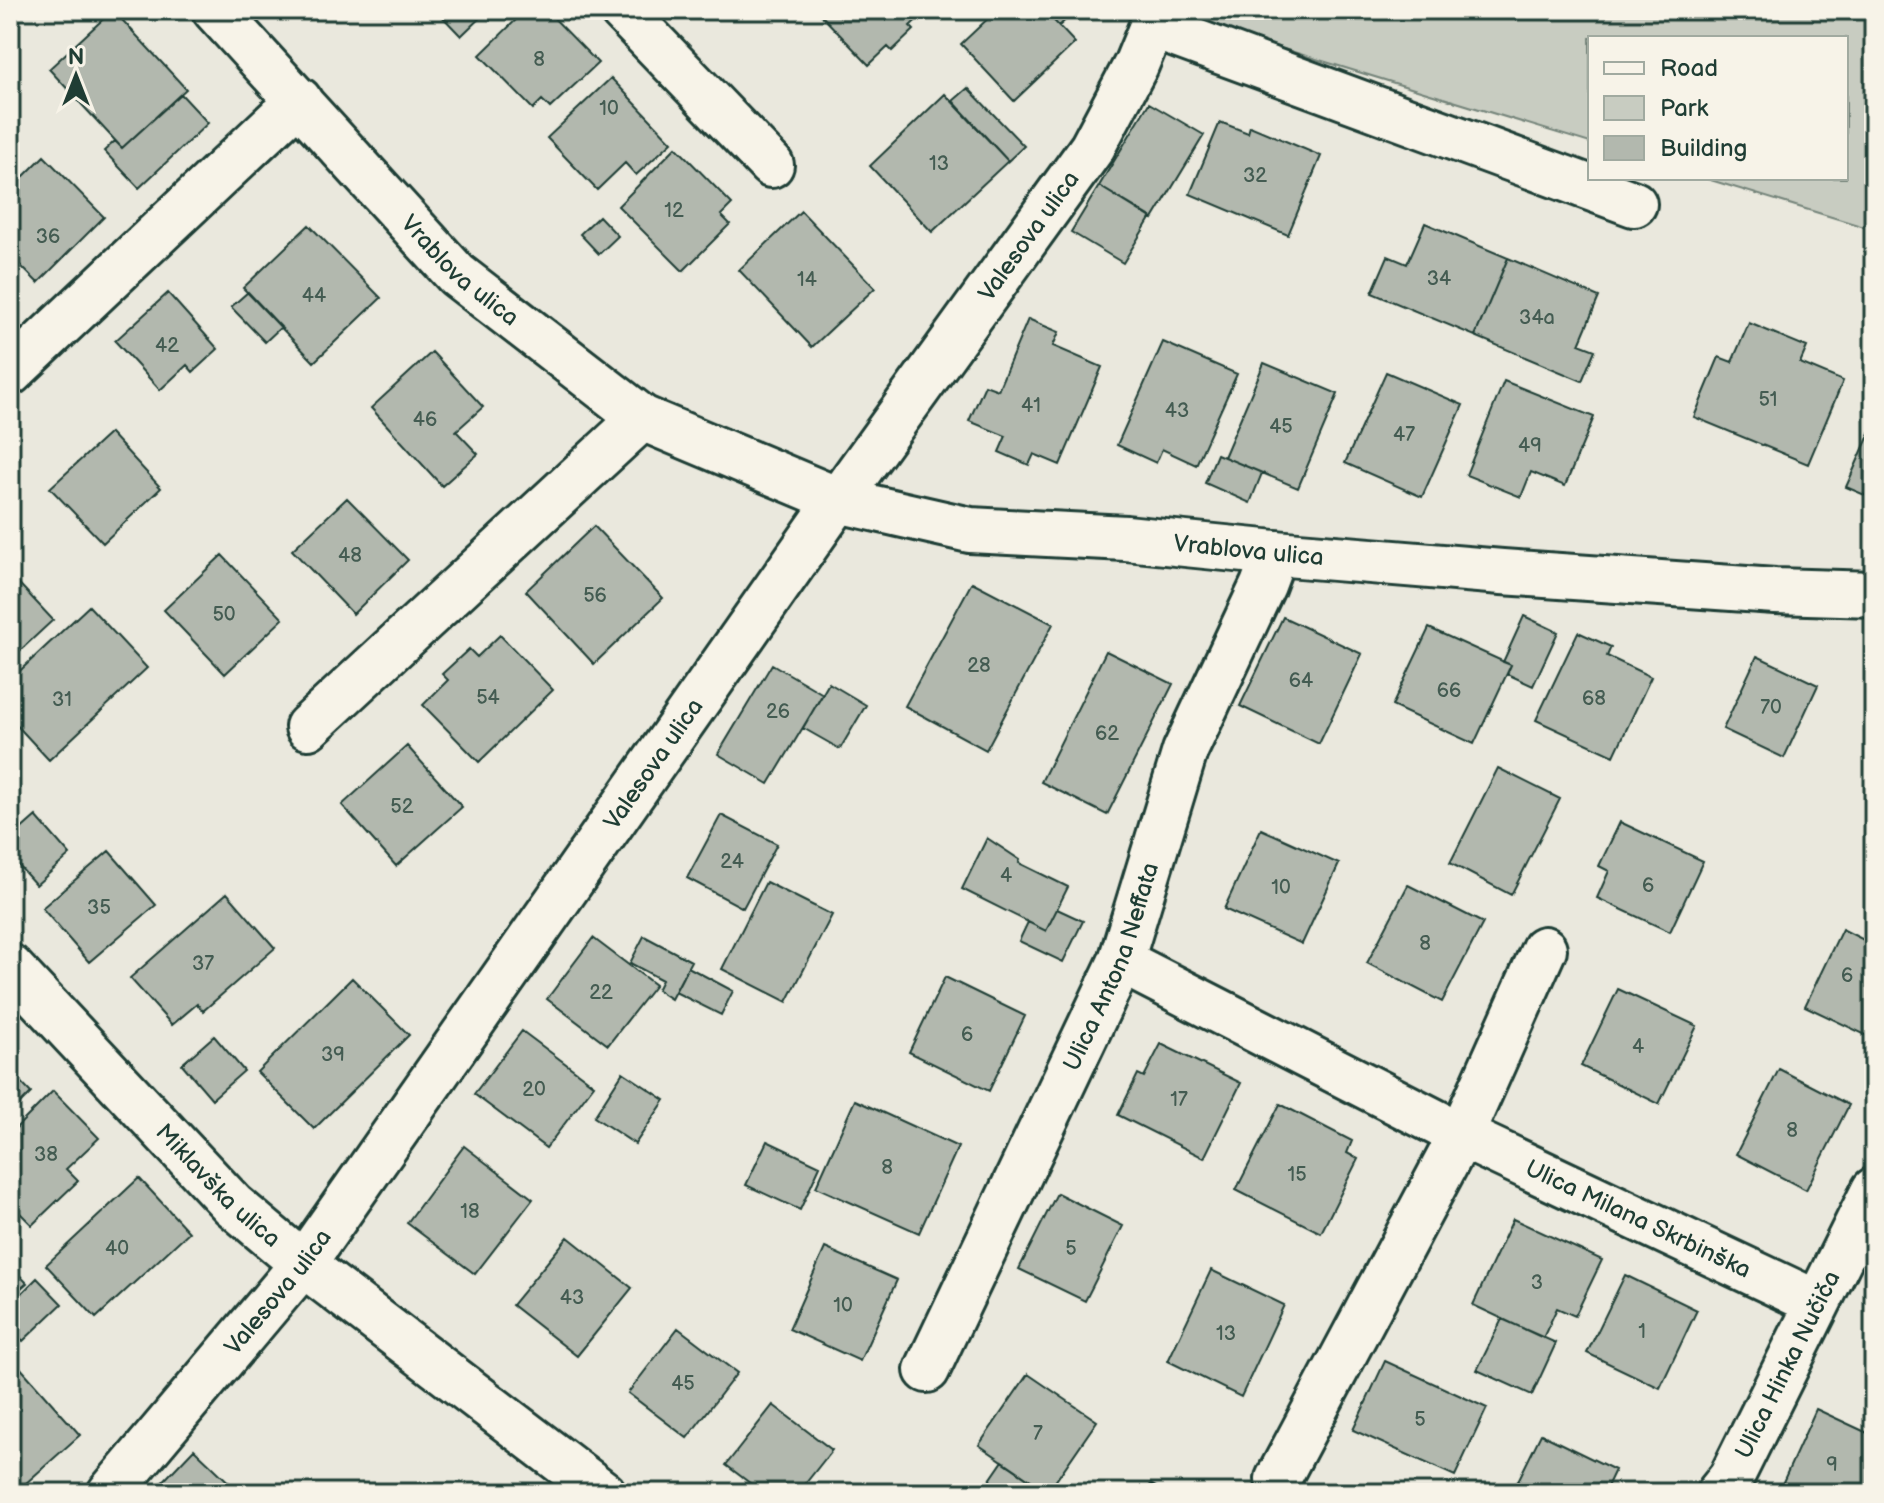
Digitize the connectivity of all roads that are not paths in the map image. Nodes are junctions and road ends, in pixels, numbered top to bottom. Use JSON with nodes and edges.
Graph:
{"nodes":[{"id":1,"x":215,"y":10,"type":"edge"},
{"id":2,"x":622,"y":10,"type":"edge"},
{"id":3,"x":1154,"y":18,"type":"edge"},
{"id":4,"x":299,"y":100,"type":"junction"},
{"id":5,"x":771,"y":165,"type":"dead end"},
{"id":6,"x":1634,"y":204,"type":"dead end"},
{"id":7,"x":10,"y":373,"type":"edge"},
{"id":8,"x":642,"y":418,"type":"junction"},
{"id":9,"x":838,"y":500,"type":"junction"},
{"id":10,"x":1275,"y":553,"type":"junction"},
{"id":11,"x":1874,"y":594,"type":"edge"},
{"id":12,"x":308,"y":727,"type":"dead end"},
{"id":13,"x":1544,"y":949,"type":"dead end"},
{"id":14,"x":1121,"y":961,"type":"junction"},
{"id":15,"x":10,"y":967,"type":"edge"},
{"id":16,"x":1461,"y":1135,"type":"junction"},
{"id":17,"x":1874,"y":1190,"type":"edge"},
{"id":18,"x":303,"y":1264,"type":"junction"},
{"id":19,"x":1817,"y":1303,"type":"junction"},
{"id":20,"x":927,"y":1370,"type":"dead end"},
{"id":21,"x":1278,"y":1479,"type":"dead end"},
{"id":22,"x":110,"y":1493,"type":"edge"},
{"id":23,"x":603,"y":1493,"type":"edge"},
{"id":24,"x":1719,"y":1493,"type":"edge"}],
"edges":[{"from":1,"to":4,"type":"street","name":"Vrablova ulica"},
{"from":2,"to":5,"type":"street"},
{"from":3,"to":6,"type":"street"},
{"from":3,"to":9,"type":"street","name":"Valesova ulica"},
{"from":4,"to":7,"type":"street"},
{"from":4,"to":8,"type":"street","name":"Vrablova ulica"},
{"from":8,"to":9,"type":"street","name":"Vrablova ulica"},
{"from":8,"to":12,"type":"street"},
{"from":9,"to":10,"type":"street","name":"Vrablova ulica"},
{"from":9,"to":18,"type":"street","name":"Valesova ulica"},
{"from":10,"to":11,"type":"street","name":"Vrablova ulica"},
{"from":10,"to":14,"type":"street","name":"Ulica Antona Neffata"},
{"from":13,"to":16,"type":"street"},
{"from":14,"to":16,"type":"street","name":"Ulica Milana Skrbinška"},
{"from":14,"to":20,"type":"street","name":"Ulica Antona Neffata"},
{"from":15,"to":18,"type":"street","name":"Miklavška ulica"},
{"from":16,"to":19,"type":"street","name":"Ulica Milana Skrbinška"},
{"from":16,"to":21,"type":"street"},
{"from":17,"to":19,"type":"street","name":"Ulica Hinka Nučiča"},
{"from":18,"to":22,"type":"street","name":"Valesova ulica"},
{"from":18,"to":23,"type":"street","name":"Miklavška ulica"},
{"from":19,"to":24,"type":"street","name":"Ulica Hinka Nučiča"}]}
